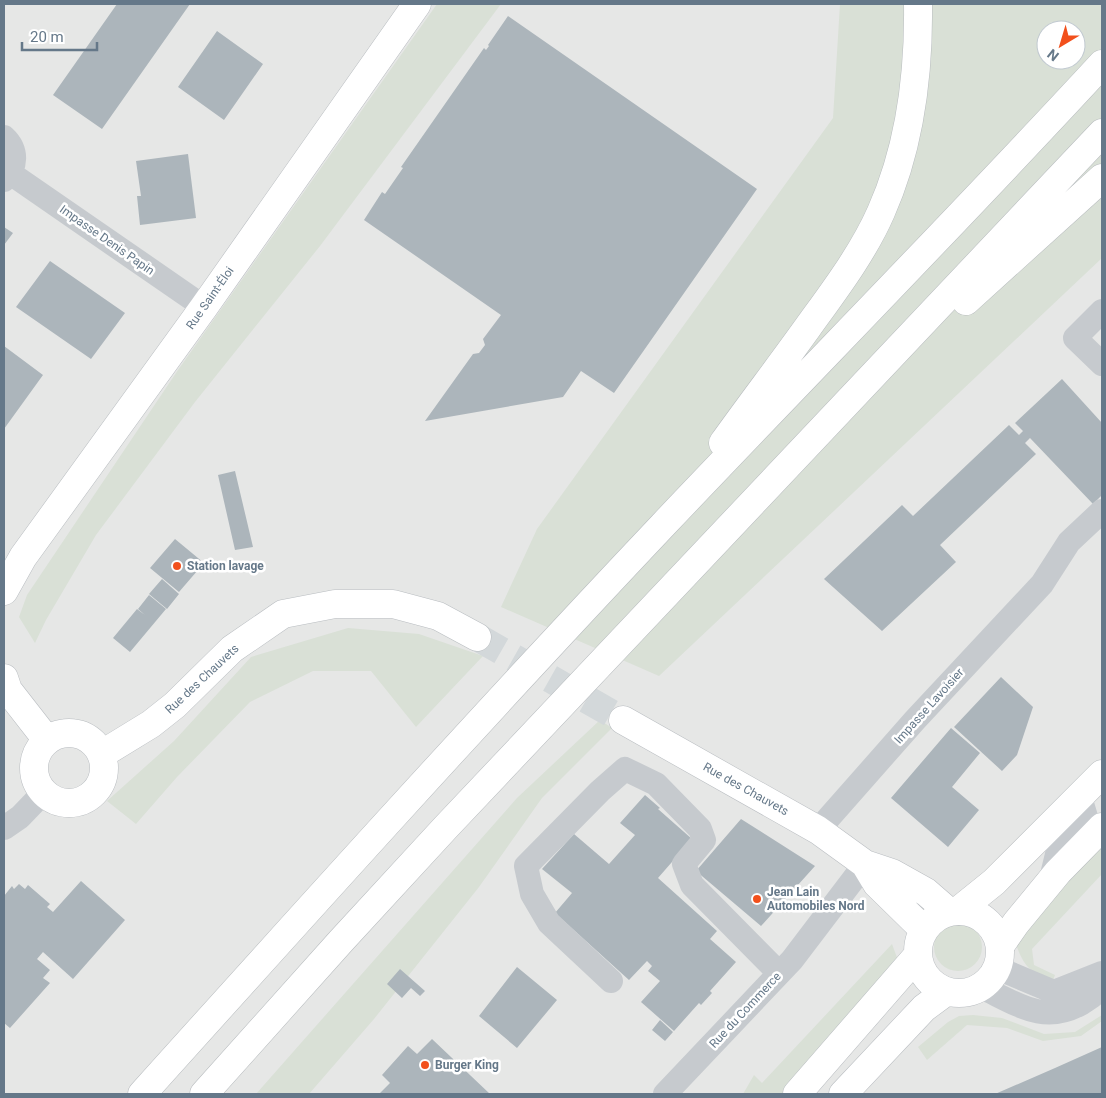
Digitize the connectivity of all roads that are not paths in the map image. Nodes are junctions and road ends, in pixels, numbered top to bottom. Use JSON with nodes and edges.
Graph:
{"nodes":[{"id":1,"x":417,"y":4,"type":"edge"},
{"id":2,"x":918,"y":4,"type":"edge"},
{"id":3,"x":1102,"y":64,"type":"edge"},
{"id":4,"x":1102,"y":133,"type":"edge"},
{"id":5,"x":4,"y":137,"type":"edge"},
{"id":6,"x":7,"y":176,"type":"edge"},
{"id":7,"x":1102,"y":178,"type":"edge"},
{"id":8,"x":204,"y":308,"type":"junction"},
{"id":9,"x":1102,"y":311,"type":"edge"},
{"id":10,"x":1102,"y":364,"type":"edge"},
{"id":11,"x":814,"y":438,"type":"junction"},
{"id":12,"x":1102,"y":510,"type":"edge"},
{"id":13,"x":663,"y":525,"type":"junction"},
{"id":14,"x":4,"y":591,"type":"edge"},
{"id":15,"x":477,"y":637,"type":"tunnel mouth"},
{"id":16,"x":4,"y":678,"type":"edge"},
{"id":17,"x":623,"y":720,"type":"tunnel mouth"},
{"id":18,"x":47,"y":740,"type":"junction"},
{"id":19,"x":102,"y":754,"type":"junction"},
{"id":20,"x":1102,"y":774,"type":"edge"},
{"id":21,"x":44,"y":792,"type":"junction"},
{"id":22,"x":1080,"y":797,"type":"junction"},
{"id":23,"x":1102,"y":827,"type":"edge"},
{"id":24,"x":4,"y":828,"type":"edge"},
{"id":25,"x":818,"y":830,"type":"junction"},
{"id":26,"x":871,"y":874,"type":"junction"},
{"id":27,"x":1050,"y":883,"type":"junction"},
{"id":28,"x":954,"y":912,"type":"junction"},
{"id":29,"x":921,"y":942,"type":"junction"},
{"id":30,"x":993,"y":967,"type":"junction"},
{"id":31,"x":779,"y":973,"type":"junction"},
{"id":32,"x":1102,"y":973,"type":"edge"},
{"id":33,"x":611,"y":981,"type":"dead end"},
{"id":34,"x":1102,"y":985,"type":"edge"},
{"id":35,"x":947,"y":991,"type":"junction"},
{"id":36,"x":142,"y":1094,"type":"edge"},
{"id":37,"x":204,"y":1094,"type":"edge"},
{"id":38,"x":665,"y":1094,"type":"edge"},
{"id":39,"x":797,"y":1094,"type":"edge"},
{"id":40,"x":843,"y":1094,"type":"edge"}],
"edges":[{"from":1,"to":8,"type":"main road","name":"Rue Saint-Éloi"},
{"from":2,"to":13,"type":"main road"},
{"from":3,"to":13,"type":"main road"},
{"from":4,"to":11,"type":"main road"},
{"from":5,"to":6,"type":"street"},
{"from":6,"to":8,"type":"street","name":"Impasse Denis Papin"},
{"from":7,"to":11,"type":"main road"},
{"from":8,"to":14,"type":"main road","name":"Rue Saint-Éloi"},
{"from":9,"to":10,"type":"street"},
{"from":11,"to":37,"type":"main road"},
{"from":12,"to":25,"type":"street","name":"Impasse Lavoisier"},
{"from":13,"to":36,"type":"main road"},
{"from":15,"to":19,"type":"main road","name":"Rue des Chauvets"},
{"from":16,"to":18,"type":"main road"},
{"from":17,"to":25,"type":"main road","name":"Rue des Chauvets"},
{"from":18,"to":19,"type":"main road"},
{"from":18,"to":21,"type":"main road"},
{"from":19,"to":21,"type":"main road"},
{"from":20,"to":22,"type":"main road"},
{"from":21,"to":24,"type":"street"},
{"from":22,"to":27,"type":"street"},
{"from":22,"to":28,"type":"main road"},
{"from":23,"to":27,"type":"main road"},
{"from":25,"to":26,"type":"main road","name":"Rue des Chauvets"},
{"from":26,"to":28,"type":"main road","name":"Rue des Chauvets"},
{"from":26,"to":29,"type":"main road","name":"Rue des Chauvets"},
{"from":26,"to":31,"type":"street","name":"Rue du Commerce"},
{"from":27,"to":30,"type":"main road"},
{"from":28,"to":29,"type":"main road"},
{"from":28,"to":30,"type":"main road"},
{"from":29,"to":35,"type":"main road"},
{"from":29,"to":39,"type":"main road"},
{"from":30,"to":32,"type":"street"},
{"from":30,"to":34,"type":"street"},
{"from":30,"to":35,"type":"main road"},
{"from":31,"to":33,"type":"street"},
{"from":31,"to":38,"type":"street","name":"Rue du Commerce"},
{"from":35,"to":40,"type":"main road"}]}
